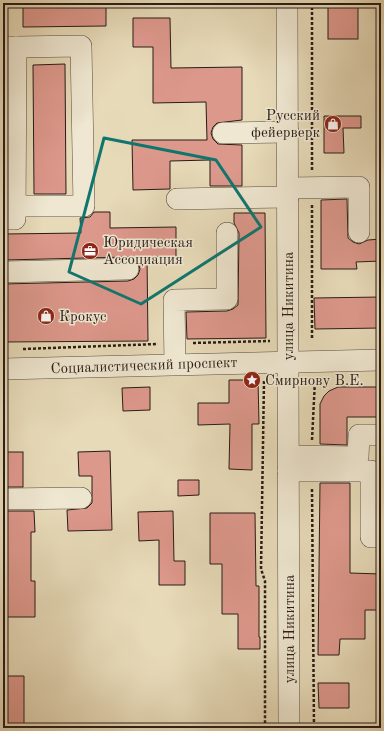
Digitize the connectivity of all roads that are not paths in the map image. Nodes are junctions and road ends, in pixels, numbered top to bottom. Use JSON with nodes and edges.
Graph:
{"nodes":[{"id":1,"x":287,"y":3,"type":"edge"},
{"id":2,"x":9,"y":47,"type":"edge"},
{"id":3,"x":288,"y":132,"type":"junction"},
{"id":4,"x":223,"y":133,"type":"dead end"},
{"id":5,"x":288,"y":192,"type":"junction"},
{"id":6,"x":177,"y":199,"type":"dead end"},
{"id":7,"x":9,"y":212,"type":"edge"},
{"id":8,"x":359,"y":232,"type":"dead end"},
{"id":9,"x":227,"y":233,"type":"dead end"},
{"id":10,"x":128,"y":269,"type":"dead end"},
{"id":11,"x":3,"y":272,"type":"edge"},
{"id":12,"x":381,"y":360,"type":"edge"},
{"id":13,"x":288,"y":362,"type":"junction"},
{"id":14,"x":175,"y":364,"type":"junction"},
{"id":15,"x":3,"y":369,"type":"edge"},
{"id":16,"x":381,"y":436,"type":"edge"},
{"id":17,"x":288,"y":463,"type":"junction"},
{"id":18,"x":312,"y":464,"type":"junction"},
{"id":19,"x":81,"y":498,"type":"dead end"},
{"id":20,"x":3,"y":499,"type":"edge"},
{"id":21,"x":381,"y":537,"type":"edge"},
{"id":22,"x":289,"y":728,"type":"edge"}],
"edges":[{"from":1,"to":3,"type":"street","name":"улица Никитина"},
{"from":2,"to":7,"type":"street"},
{"from":2,"to":7,"type":"street"},
{"from":3,"to":4,"type":"street"},
{"from":3,"to":5,"type":"street","name":"улица Никитина"},
{"from":5,"to":6,"type":"street"},
{"from":5,"to":8,"type":"street"},
{"from":5,"to":13,"type":"street","name":"улица Никитина"},
{"from":9,"to":14,"type":"street"},
{"from":10,"to":11,"type":"street"},
{"from":12,"to":13,"type":"street","name":"Социалистический проспект"},
{"from":13,"to":14,"type":"street","name":"Социалистический проспект"},
{"from":13,"to":17,"type":"street","name":"улица Никитина"},
{"from":14,"to":15,"type":"street","name":"Социалистический проспект"},
{"from":16,"to":18,"type":"street"},
{"from":17,"to":18,"type":"street"},
{"from":17,"to":22,"type":"street","name":"улица Никитина"},
{"from":18,"to":21,"type":"street"},
{"from":19,"to":20,"type":"street"}]}
